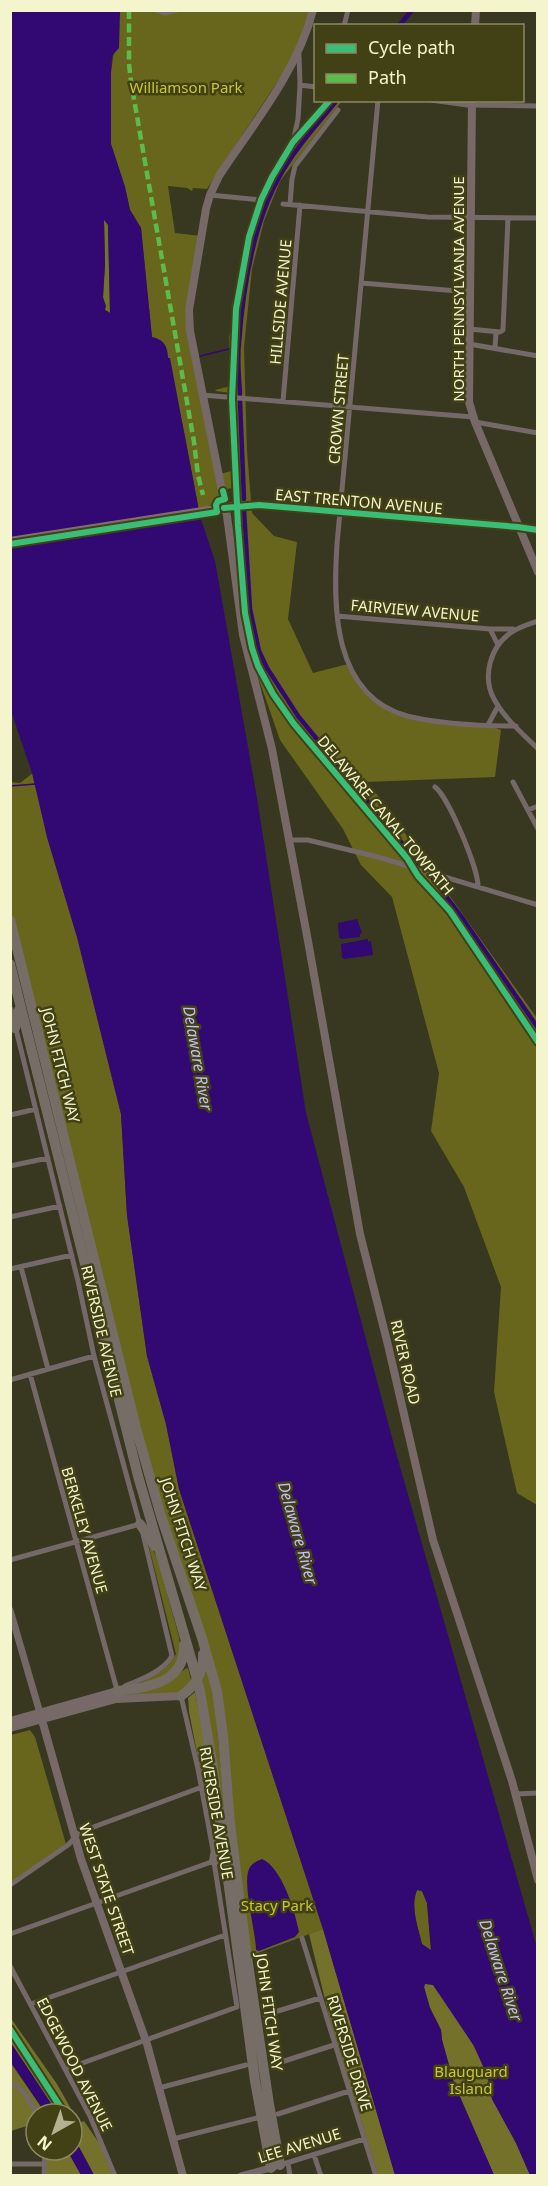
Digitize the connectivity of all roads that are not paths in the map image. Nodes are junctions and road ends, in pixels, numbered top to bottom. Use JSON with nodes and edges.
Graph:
{"nodes":[{"id":1,"x":156,"y":10,"type":"edge"},
{"id":2,"x":177,"y":10,"type":"edge"},
{"id":3,"x":313,"y":10,"type":"edge"},
{"id":4,"x":299,"y":54,"type":"junction"},
{"id":5,"x":300,"y":85,"type":"junction"},
{"id":6,"x":314,"y":87,"type":"edge"},
{"id":7,"x":378,"y":102,"type":"edge"},
{"id":8,"x":472,"y":102,"type":"edge"},
{"id":9,"x":537,"y":106,"type":"edge"},
{"id":10,"x":339,"y":110,"type":"dead end"},
{"id":11,"x":210,"y":195,"type":"junction"},
{"id":12,"x":283,"y":204,"type":"dead end"},
{"id":13,"x":290,"y":204,"type":"junction"},
{"id":14,"x":300,"y":205,"type":"junction"},
{"id":15,"x":367,"y":212,"type":"junction"},
{"id":16,"x":471,"y":218,"type":"junction"},
{"id":17,"x":508,"y":218,"type":"junction"},
{"id":18,"x":537,"y":218,"type":"edge"},
{"id":19,"x":361,"y":283,"type":"junction"},
{"id":20,"x":470,"y":292,"type":"junction"},
{"id":21,"x":470,"y":329,"type":"junction"},
{"id":22,"x":496,"y":332,"type":"junction"},
{"id":23,"x":469,"y":344,"type":"junction"},
{"id":24,"x":495,"y":348,"type":"junction"},
{"id":25,"x":537,"y":356,"type":"edge"},
{"id":26,"x":202,"y":395,"type":"junction"},
{"id":27,"x":283,"y":400,"type":"junction"},
{"id":28,"x":350,"y":406,"type":"junction"},
{"id":29,"x":474,"y":420,"type":"junction"},
{"id":30,"x":537,"y":433,"type":"edge"},
{"id":31,"x":224,"y":508,"type":"junction"},
{"id":32,"x":341,"y":511,"type":"junction"},
{"id":33,"x":518,"y":527,"type":"junction"},
{"id":34,"x":537,"y":530,"type":"edge"},
{"id":35,"x":10,"y":541,"type":"edge"},
{"id":36,"x":537,"y":572,"type":"edge"},
{"id":37,"x":337,"y":616,"type":"junction"},
{"id":38,"x":537,"y":621,"type":"edge"},
{"id":39,"x":490,"y":629,"type":"junction"},
{"id":40,"x":518,"y":629,"type":"junction"},
{"id":41,"x":498,"y":645,"type":"junction"},
{"id":42,"x":498,"y":706,"type":"junction"},
{"id":43,"x":488,"y":725,"type":"junction"},
{"id":44,"x":516,"y":726,"type":"junction"},
{"id":45,"x":537,"y":749,"type":"edge"},
{"id":46,"x":513,"y":782,"type":"dead end"},
{"id":47,"x":435,"y":787,"type":"dead end"},
{"id":48,"x":537,"y":806,"type":"edge"},
{"id":49,"x":528,"y":810,"type":"junction"},
{"id":50,"x":537,"y":829,"type":"edge"},
{"id":51,"x":289,"y":840,"type":"junction"},
{"id":52,"x":478,"y":887,"type":"junction"},
{"id":53,"x":537,"y":905,"type":"edge"},
{"id":54,"x":10,"y":920,"type":"edge"},
{"id":55,"x":10,"y":964,"type":"edge"},
{"id":56,"x":15,"y":1006,"type":"edge"},
{"id":57,"x":14,"y":1033,"type":"edge"},
{"id":58,"x":36,"y":1109,"type":"junction"},
{"id":59,"x":10,"y":1115,"type":"edge"},
{"id":60,"x":48,"y":1158,"type":"junction"},
{"id":61,"x":10,"y":1166,"type":"edge"},
{"id":62,"x":64,"y":1204,"type":"junction"},
{"id":63,"x":10,"y":1217,"type":"edge"},
{"id":64,"x":65,"y":1228,"type":"joint"},
{"id":65,"x":72,"y":1255,"type":"junction"},
{"id":66,"x":21,"y":1267,"type":"junction"},
{"id":67,"x":10,"y":1269,"type":"edge"},
{"id":68,"x":94,"y":1356,"type":"junction"},
{"id":69,"x":48,"y":1369,"type":"junction"},
{"id":70,"x":30,"y":1374,"type":"junction"},
{"id":71,"x":10,"y":1380,"type":"edge"},
{"id":72,"x":140,"y":1524,"type":"junction"},
{"id":73,"x":76,"y":1542,"type":"junction"},
{"id":74,"x":162,"y":1557,"type":"junction"},
{"id":75,"x":10,"y":1560,"type":"edge"},
{"id":76,"x":190,"y":1602,"type":"junction"},
{"id":77,"x":10,"y":1610,"type":"edge"},
{"id":78,"x":184,"y":1633,"type":"junction"},
{"id":79,"x":117,"y":1691,"type":"junction"},
{"id":80,"x":181,"y":1695,"type":"junction"},
{"id":81,"x":40,"y":1716,"type":"junction"},
{"id":82,"x":10,"y":1721,"type":"edge"},
{"id":83,"x":10,"y":1728,"type":"edge"},
{"id":84,"x":202,"y":1787,"type":"junction"},
{"id":85,"x":537,"y":1792,"type":"edge"},
{"id":86,"x":515,"y":1794,"type":"junction"},
{"id":87,"x":217,"y":1803,"type":"junction"},
{"id":88,"x":74,"y":1838,"type":"junction"},
{"id":89,"x":214,"y":1861,"type":"junction"},
{"id":90,"x":537,"y":1880,"type":"edge"},
{"id":91,"x":10,"y":1885,"type":"edge"},
{"id":92,"x":97,"y":1904,"type":"junction"},
{"id":93,"x":10,"y":1934,"type":"edge"},
{"id":94,"x":225,"y":1935,"type":"junction"},
{"id":95,"x":302,"y":1938,"type":"dead end"},
{"id":96,"x":10,"y":1966,"type":"edge"},
{"id":97,"x":121,"y":1971,"type":"junction"},
{"id":98,"x":320,"y":1998,"type":"junction"},
{"id":99,"x":31,"y":2004,"type":"junction"},
{"id":100,"x":265,"y":2015,"type":"dead end"},
{"id":101,"x":146,"y":2040,"type":"junction"},
{"id":102,"x":334,"y":2045,"type":"junction"},
{"id":103,"x":246,"y":2065,"type":"dead end"},
{"id":104,"x":272,"y":2065,"type":"dead end"},
{"id":105,"x":66,"y":2069,"type":"junction"},
{"id":106,"x":15,"y":2085,"type":"dead end"},
{"id":107,"x":159,"y":2088,"type":"junction"},
{"id":108,"x":349,"y":2091,"type":"junction"},
{"id":109,"x":30,"y":2102,"type":"edge"},
{"id":110,"x":278,"y":2114,"type":"dead end"},
{"id":111,"x":257,"y":2118,"type":"dead end"},
{"id":112,"x":173,"y":2139,"type":"junction"},
{"id":113,"x":364,"y":2139,"type":"junction"},
{"id":114,"x":314,"y":2155,"type":"junction"},
{"id":115,"x":10,"y":2164,"type":"edge"},
{"id":116,"x":44,"y":2164,"type":"joint"},
{"id":117,"x":280,"y":2165,"type":"junction"},
{"id":118,"x":44,"y":2175,"type":"edge"},
{"id":119,"x":115,"y":2175,"type":"edge"},
{"id":120,"x":183,"y":2175,"type":"edge"},
{"id":121,"x":242,"y":2175,"type":"edge"},
{"id":122,"x":290,"y":2175,"type":"edge"},
{"id":123,"x":321,"y":2175,"type":"edge"},
{"id":124,"x":376,"y":2175,"type":"edge"}],
"edges":[{"from":1,"to":2,"type":"street"},
{"from":3,"to":4,"type":"main road","name":"RIVER ROAD"},
{"from":4,"to":5,"type":"street"},
{"from":4,"to":11,"type":"main road","name":"RIVER ROAD"},
{"from":5,"to":6,"type":"street"},
{"from":5,"to":11,"type":"street"},
{"from":7,"to":15,"type":"street","name":"CROWN STREET"},
{"from":8,"to":9,"type":"street"},
{"from":8,"to":16,"type":"main road","name":"NORTH PENNSYLVANIA AVENUE"},
{"from":10,"to":13,"type":"street"},
{"from":11,"to":26,"type":"main road","name":"RIVER ROAD"},
{"from":12,"to":13,"type":"street"},
{"from":13,"to":14,"type":"street"},
{"from":14,"to":15,"type":"street"},
{"from":14,"to":27,"type":"street","name":"HILLSIDE AVENUE"},
{"from":15,"to":16,"type":"street"},
{"from":15,"to":19,"type":"street","name":"CROWN STREET"},
{"from":16,"to":17,"type":"street"},
{"from":16,"to":20,"type":"main road","name":"NORTH PENNSYLVANIA AVENUE"},
{"from":17,"to":18,"type":"street"},
{"from":17,"to":22,"type":"street"},
{"from":19,"to":20,"type":"street"},
{"from":19,"to":28,"type":"street","name":"CROWN STREET"},
{"from":20,"to":21,"type":"main road","name":"NORTH PENNSYLVANIA AVENUE"},
{"from":21,"to":22,"type":"street"},
{"from":21,"to":23,"type":"main road","name":"NORTH PENNSYLVANIA AVENUE"},
{"from":22,"to":24,"type":"street"},
{"from":23,"to":24,"type":"street"},
{"from":23,"to":29,"type":"main road","name":"NORTH PENNSYLVANIA AVENUE"},
{"from":24,"to":25,"type":"street"},
{"from":26,"to":27,"type":"street"},
{"from":26,"to":31,"type":"main road","name":"RIVER ROAD"},
{"from":27,"to":28,"type":"street"},
{"from":28,"to":29,"type":"street"},
{"from":28,"to":32,"type":"street","name":"CROWN STREET"},
{"from":29,"to":30,"type":"street"},
{"from":29,"to":33,"type":"main road","name":"NORTH PENNSYLVANIA AVENUE"},
{"from":31,"to":32,"type":"main road","name":"EAST TRENTON AVENUE"},
{"from":31,"to":35,"type":"main road","name":"EAST TRENTON AVENUE"},
{"from":31,"to":51,"type":"main road","name":"RIVER ROAD"},
{"from":32,"to":33,"type":"main road","name":"EAST TRENTON AVENUE"},
{"from":32,"to":37,"type":"street","name":"CROWN STREET"},
{"from":33,"to":34,"type":"main road","name":"EAST TRENTON AVENUE"},
{"from":33,"to":36,"type":"main road","name":"NORTH PENNSYLVANIA AVENUE"},
{"from":37,"to":39,"type":"street","name":"FAIRVIEW AVENUE"},
{"from":37,"to":43,"type":"street","name":"CROWN STREET"},
{"from":38,"to":40,"type":"street"},
{"from":39,"to":40,"type":"street","name":"FAIRVIEW AVENUE"},
{"from":39,"to":41,"type":"street","name":"FAIRVIEW AVENUE"},
{"from":40,"to":41,"type":"street"},
{"from":41,"to":42,"type":"street"},
{"from":42,"to":43,"type":"street"},
{"from":42,"to":44,"type":"street"},
{"from":43,"to":44,"type":"street","name":"CROWN STREET"},
{"from":44,"to":45,"type":"street"},
{"from":46,"to":49,"type":"street"},
{"from":47,"to":52,"type":"street"},
{"from":48,"to":49,"type":"street"},
{"from":49,"to":50,"type":"street"},
{"from":51,"to":52,"type":"street"},
{"from":51,"to":86,"type":"main road","name":"RIVER ROAD"},
{"from":52,"to":53,"type":"street"},
{"from":54,"to":76,"type":"highway","name":"JOHN FITCH WAY"},
{"from":55,"to":56,"type":"highway","name":"JOHN FITCH WAY"},
{"from":56,"to":57,"type":"highway"},
{"from":56,"to":62,"type":"highway","name":"JOHN FITCH WAY"},
{"from":57,"to":58,"type":"street"},
{"from":58,"to":59,"type":"street"},
{"from":58,"to":60,"type":"street"},
{"from":60,"to":61,"type":"street"},
{"from":60,"to":62,"type":"street"},
{"from":62,"to":63,"type":"street"},
{"from":62,"to":64,"type":"highway"},
{"from":62,"to":74,"type":"highway","name":"JOHN FITCH WAY"},
{"from":64,"to":65,"type":"street","name":"RIVERSIDE AVENUE"},
{"from":65,"to":66,"type":"street"},
{"from":65,"to":68,"type":"street","name":"RIVERSIDE AVENUE"},
{"from":66,"to":67,"type":"street"},
{"from":66,"to":69,"type":"street"},
{"from":68,"to":69,"type":"street"},
{"from":68,"to":72,"type":"street","name":"RIVERSIDE AVENUE"},
{"from":69,"to":70,"type":"street"},
{"from":70,"to":71,"type":"street"},
{"from":70,"to":73,"type":"street","name":"BERKELEY AVENUE"},
{"from":72,"to":73,"type":"street"},
{"from":72,"to":74,"type":"highway"},
{"from":72,"to":79,"type":"street","name":"RIVERSIDE AVENUE"},
{"from":73,"to":75,"type":"street"},
{"from":73,"to":79,"type":"street","name":"BERKELEY AVENUE"},
{"from":74,"to":78,"type":"highway","name":"JOHN FITCH WAY"},
{"from":76,"to":80,"type":"highway"},
{"from":76,"to":117,"type":"highway","name":"JOHN FITCH WAY"},
{"from":77,"to":81,"type":"street","name":"WEST STATE STREET"},
{"from":78,"to":79,"type":"highway"},
{"from":78,"to":87,"type":"highway","name":"JOHN FITCH WAY","bridge":true},
{"from":79,"to":81,"type":"main road"},
{"from":80,"to":81,"type":"main road"},
{"from":80,"to":84,"type":"street","name":"RIVERSIDE AVENUE"},
{"from":81,"to":82,"type":"main road"},
{"from":81,"to":83,"type":"main road"},
{"from":81,"to":88,"type":"main road","name":"WEST STATE STREET"},
{"from":84,"to":88,"type":"street"},
{"from":84,"to":89,"type":"street","name":"RIVERSIDE AVENUE"},
{"from":85,"to":86,"type":"street"},
{"from":86,"to":90,"type":"main road","name":"RIVER ROAD"},
{"from":87,"to":89,"type":"highway"},
{"from":87,"to":117,"type":"highway","name":"JOHN FITCH WAY"},
{"from":88,"to":91,"type":"street"},
{"from":88,"to":92,"type":"main road","name":"WEST STATE STREET"},
{"from":89,"to":92,"type":"street"},
{"from":89,"to":94,"type":"street","name":"RIVERSIDE AVENUE"},
{"from":92,"to":93,"type":"street"},
{"from":92,"to":97,"type":"main road","name":"WEST STATE STREET"},
{"from":94,"to":97,"type":"street"},
{"from":94,"to":101,"type":"street","name":"RIVERSIDE AVENUE"},
{"from":95,"to":98,"type":"street","name":"RIVERSIDE DRIVE"},
{"from":96,"to":99,"type":"street","name":"EDGEWOOD AVENUE"},
{"from":97,"to":99,"type":"street"},
{"from":97,"to":101,"type":"main road","name":"WEST STATE STREET"},
{"from":98,"to":100,"type":"street"},
{"from":98,"to":102,"type":"street","name":"RIVERSIDE DRIVE"},
{"from":99,"to":105,"type":"street","name":"EDGEWOOD AVENUE"},
{"from":101,"to":105,"type":"street"},
{"from":101,"to":107,"type":"main road","name":"WEST STATE STREET"},
{"from":102,"to":104,"type":"street"},
{"from":102,"to":108,"type":"street","name":"RIVERSIDE DRIVE"},
{"from":103,"to":107,"type":"street"},
{"from":105,"to":119,"type":"street","name":"EDGEWOOD AVENUE"},
{"from":106,"to":109,"type":"street"},
{"from":107,"to":112,"type":"main road","name":"WEST STATE STREET"},
{"from":108,"to":110,"type":"street"},
{"from":108,"to":113,"type":"street","name":"RIVERSIDE DRIVE"},
{"from":111,"to":112,"type":"street"},
{"from":112,"to":120,"type":"main road","name":"WEST STATE STREET"},
{"from":113,"to":114,"type":"street","name":"LEE AVENUE"},
{"from":113,"to":124,"type":"street","name":"RIVERSIDE DRIVE"},
{"from":114,"to":117,"type":"street","name":"LEE AVENUE"},
{"from":114,"to":123,"type":"street"},
{"from":115,"to":116,"type":"street"},
{"from":116,"to":118,"type":"street"},
{"from":117,"to":121,"type":"street","name":"LEE AVENUE"},
{"from":117,"to":122,"type":"street"}]}
